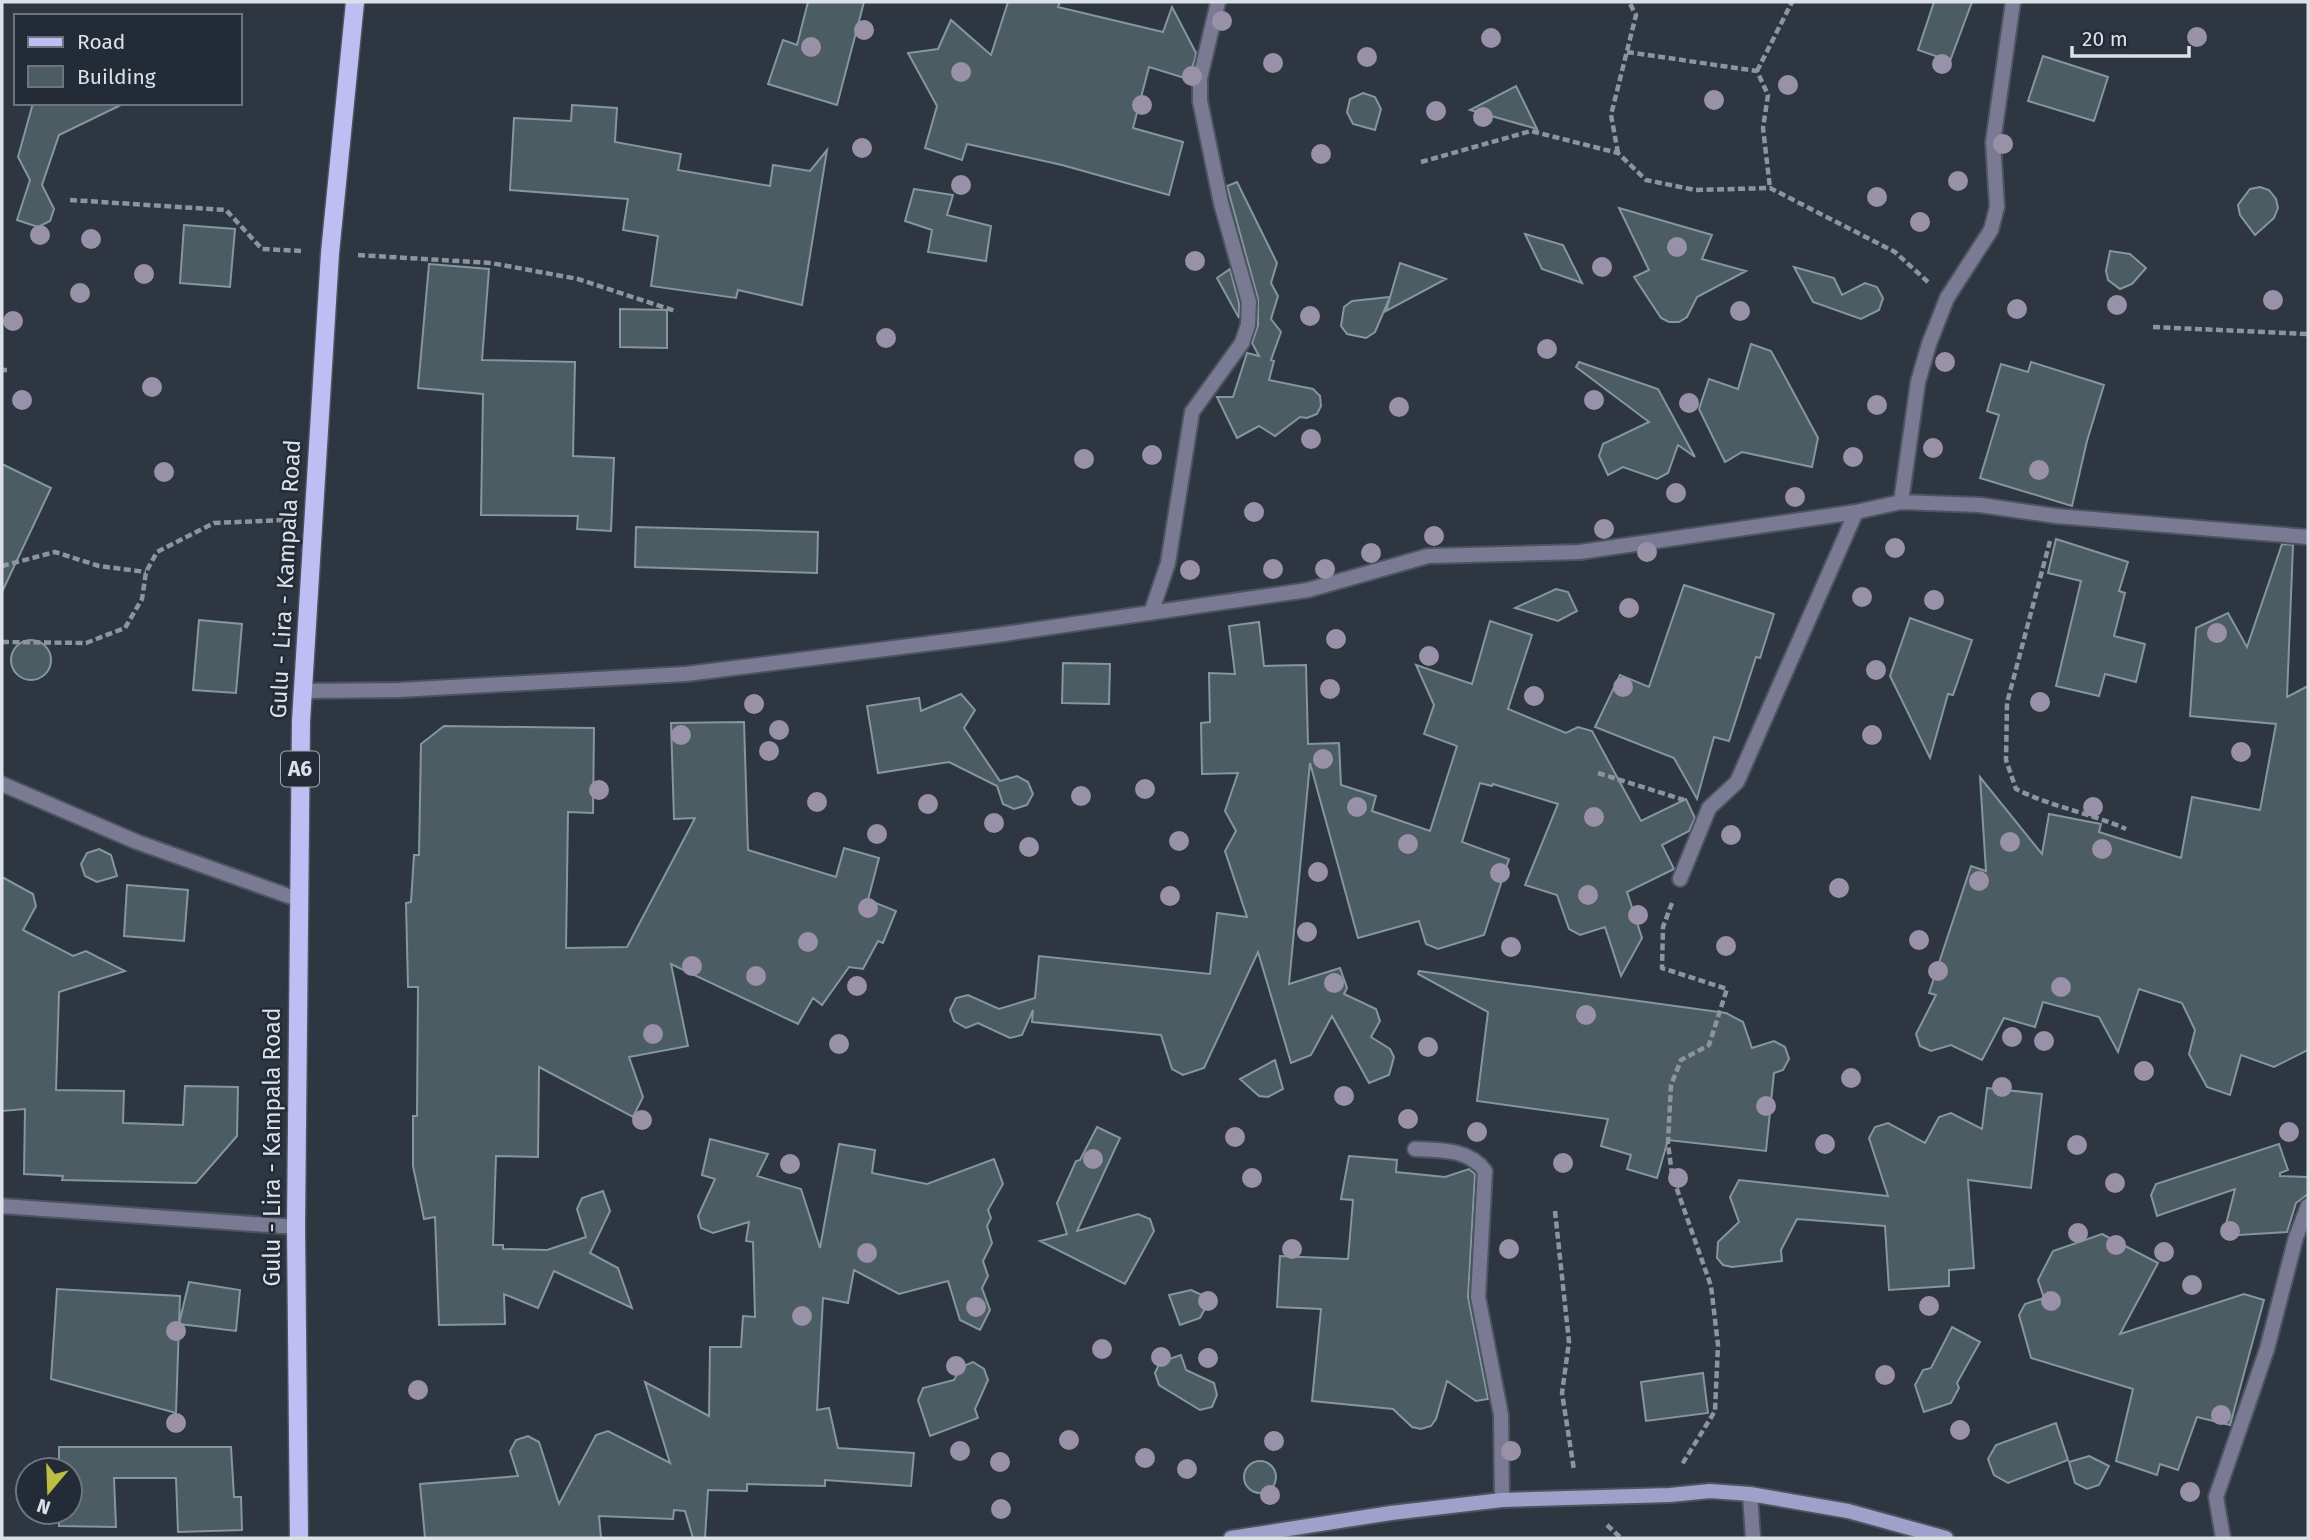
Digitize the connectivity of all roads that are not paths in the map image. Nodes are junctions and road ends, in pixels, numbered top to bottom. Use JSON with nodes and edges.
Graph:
{"nodes":[{"id":1,"x":355,"y":2,"type":"edge"},
{"id":2,"x":1218,"y":2,"type":"edge"},
{"id":3,"x":2013,"y":2,"type":"edge"},
{"id":4,"x":1901,"y":502,"type":"junction"},
{"id":5,"x":1856,"y":512,"type":"junction"},
{"id":6,"x":2308,"y":537,"type":"edge"},
{"id":7,"x":1151,"y":613,"type":"junction"},
{"id":8,"x":303,"y":691,"type":"junction"},
{"id":9,"x":2,"y":784,"type":"edge"},
{"id":10,"x":1680,"y":879,"type":"road end"},
{"id":11,"x":297,"y":900,"type":"junction"},
{"id":12,"x":1415,"y":1149,"type":"dead end"},
{"id":13,"x":2,"y":1206,"type":"edge"},
{"id":14,"x":2308,"y":1206,"type":"edge"},
{"id":15,"x":296,"y":1227,"type":"junction"},
{"id":16,"x":1750,"y":1494,"type":"junction"},
{"id":17,"x":1502,"y":1500,"type":"junction"},
{"id":18,"x":299,"y":1538,"type":"edge"},
{"id":19,"x":1231,"y":1538,"type":"edge"},
{"id":20,"x":1753,"y":1538,"type":"edge"},
{"id":21,"x":1946,"y":1538,"type":"edge"},
{"id":22,"x":2223,"y":1538,"type":"edge"}],
"edges":[{"from":1,"to":8,"type":"main road","name":"Gulu - Lira - Kampala Road","number":"A6"},
{"from":2,"to":7,"type":"street"},
{"from":3,"to":4,"type":"street"},
{"from":4,"to":5,"type":"street"},
{"from":4,"to":6,"type":"street"},
{"from":5,"to":7,"type":"street"},
{"from":5,"to":10,"type":"street"},
{"from":7,"to":8,"type":"street"},
{"from":8,"to":11,"type":"main road","name":"Gulu - Lira - Kampala Road","number":"A6"},
{"from":9,"to":11,"type":"street"},
{"from":11,"to":15,"type":"main road","name":"Gulu - Lira - Kampala Road","number":"A6"},
{"from":12,"to":17,"type":"street"},
{"from":13,"to":15,"type":"street"},
{"from":14,"to":22,"type":"street"},
{"from":15,"to":18,"type":"main road","name":"Gulu - Lira - Kampala Road","number":"A6"},
{"from":16,"to":17,"type":"street"},
{"from":16,"to":20,"type":"street"},
{"from":16,"to":21,"type":"street"},
{"from":17,"to":19,"type":"street"}]}
